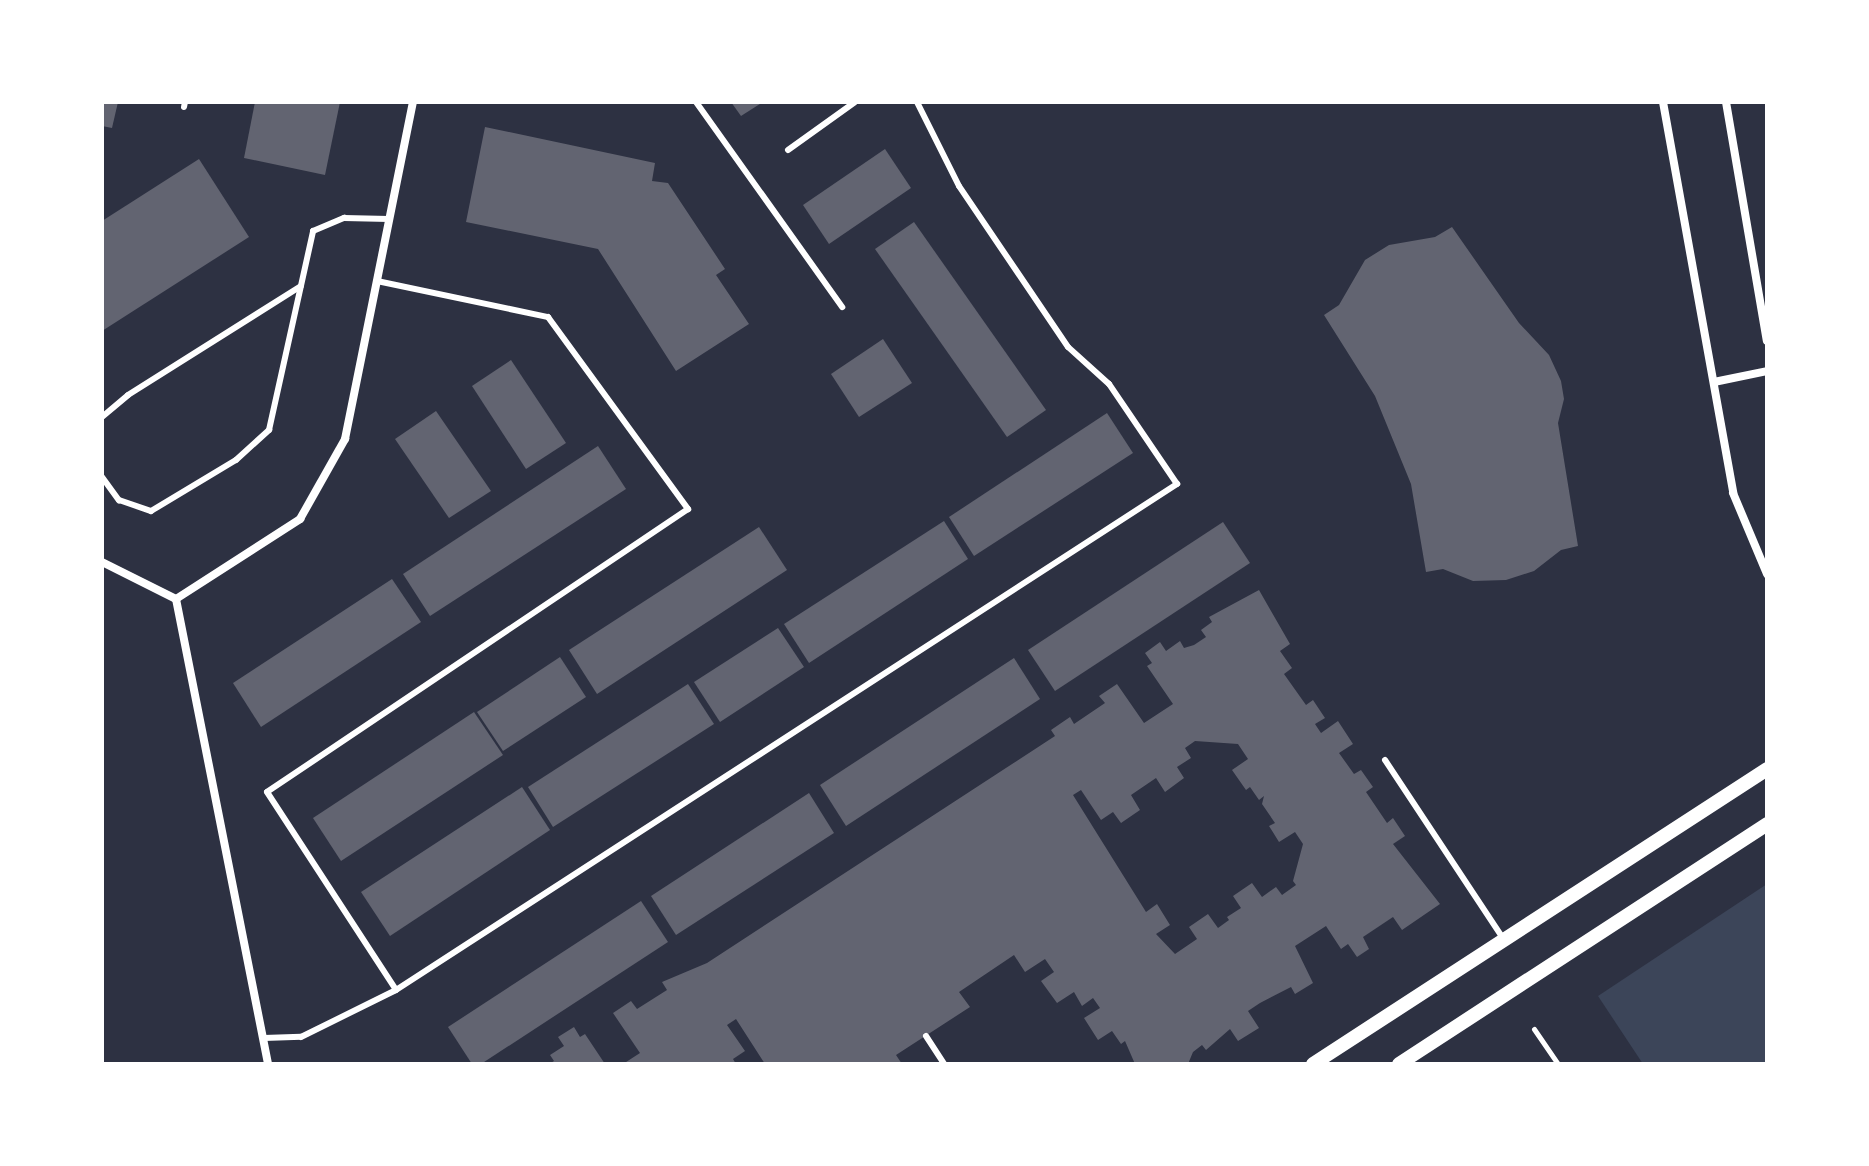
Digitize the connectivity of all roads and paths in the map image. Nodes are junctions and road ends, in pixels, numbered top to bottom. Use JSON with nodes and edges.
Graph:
{"nodes":[{"id":1,"x":413,"y":102,"type":"edge"},
{"id":2,"x":696,"y":102,"type":"edge"},
{"id":3,"x":855,"y":102,"type":"edge"},
{"id":4,"x":917,"y":102,"type":"edge"},
{"id":5,"x":1663,"y":102,"type":"edge"},
{"id":6,"x":1726,"y":102,"type":"edge"},
{"id":7,"x":788,"y":150,"type":"dead end"},
{"id":8,"x":389,"y":219,"type":"junction"},
{"id":9,"x":377,"y":281,"type":"junction"},
{"id":10,"x":301,"y":286,"type":"junction"},
{"id":11,"x":842,"y":307,"type":"dead end"},
{"id":12,"x":1767,"y":341,"type":"edge"},
{"id":13,"x":1767,"y":371,"type":"edge"},
{"id":14,"x":1714,"y":382,"type":"junction"},
{"id":15,"x":102,"y":417,"type":"edge"},
{"id":16,"x":102,"y":477,"type":"edge"},
{"id":17,"x":102,"y":562,"type":"edge"},
{"id":18,"x":1767,"y":574,"type":"edge"},
{"id":19,"x":176,"y":599,"type":"junction"},
{"id":20,"x":1385,"y":760,"type":"dead end"},
{"id":21,"x":1767,"y":769,"type":"edge"},
{"id":22,"x":1767,"y":824,"type":"edge"},
{"id":23,"x":1504,"y":940,"type":"junction"},
{"id":24,"x":396,"y":990,"type":"junction"},
{"id":25,"x":1534,"y":1029,"type":"dead end"},
{"id":26,"x":926,"y":1036,"type":"dead end"},
{"id":27,"x":264,"y":1038,"type":"junction"},
{"id":28,"x":268,"y":1064,"type":"edge"},
{"id":29,"x":944,"y":1064,"type":"edge"},
{"id":30,"x":1313,"y":1064,"type":"edge"},
{"id":31,"x":1399,"y":1064,"type":"edge"},
{"id":32,"x":1558,"y":1064,"type":"edge"}],
"edges":[{"from":1,"to":8,"type":"street"},
{"from":2,"to":11,"type":"lane"},
{"from":3,"to":7,"type":"lane"},
{"from":4,"to":24,"type":"lane"},
{"from":5,"to":14,"type":"street"},
{"from":6,"to":12,"type":"street"},
{"from":8,"to":9,"type":"street"},
{"from":8,"to":10,"type":"lane"},
{"from":9,"to":19,"type":"street"},
{"from":9,"to":24,"type":"lane"},
{"from":10,"to":15,"type":"lane"},
{"from":10,"to":16,"type":"lane"},
{"from":13,"to":14,"type":"street"},
{"from":14,"to":18,"type":"street"},
{"from":17,"to":19,"type":"street"},
{"from":19,"to":27,"type":"street"},
{"from":20,"to":23,"type":"lane"},
{"from":21,"to":23,"type":"street"},
{"from":22,"to":31,"type":"street"},
{"from":23,"to":30,"type":"street"},
{"from":24,"to":27,"type":"lane"},
{"from":25,"to":32,"type":"path"},
{"from":26,"to":29,"type":"lane"},
{"from":27,"to":28,"type":"street"}]}
